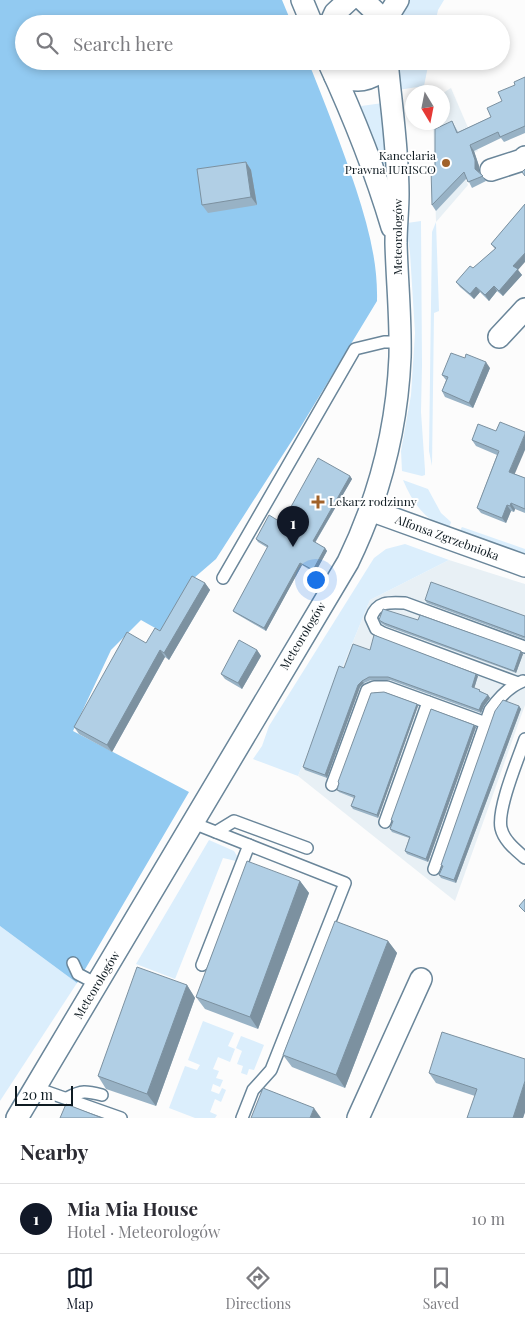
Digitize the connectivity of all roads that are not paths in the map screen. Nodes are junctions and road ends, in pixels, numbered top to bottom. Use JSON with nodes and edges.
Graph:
{"nodes":[{"id":1,"x":302,"y":0,"type":"edge"},
{"id":2,"x":349,"y":0,"type":"edge"},
{"id":3,"x":363,"y":0,"type":"edge"},
{"id":4,"x":398,"y":0,"type":"edge"},
{"id":5,"x":308,"y":15,"type":"edge"},
{"id":6,"x":334,"y":15,"type":"edge"},
{"id":7,"x":378,"y":15,"type":"edge"},
{"id":8,"x":389,"y":15,"type":"edge"},
{"id":9,"x":332,"y":70,"type":"edge"},
{"id":10,"x":334,"y":70,"type":"edge"},
{"id":11,"x":381,"y":70,"type":"edge"},
{"id":12,"x":388,"y":70,"type":"edge"},
{"id":13,"x":525,"y":157,"type":"edge"},
{"id":14,"x":491,"y":170,"type":"dead end"},
{"id":15,"x":396,"y":242,"type":"junction"},
{"id":16,"x":525,"y":309,"type":"edge"},
{"id":17,"x":500,"y":337,"type":"dead end"},
{"id":18,"x":400,"y":342,"type":"junction"},
{"id":19,"x":370,"y":510,"type":"junction"},
{"id":20,"x":525,"y":566,"type":"edge"},
{"id":21,"x":223,"y":578,"type":"dead end"},
{"id":22,"x":525,"y":647,"type":"edge"},
{"id":23,"x":522,"y":681,"type":"edge"},
{"id":24,"x":428,"y":702,"type":"junction"},
{"id":25,"x":486,"y":723,"type":"junction"},
{"id":26,"x":525,"y":739,"type":"edge"},
{"id":27,"x":332,"y":785,"type":"dead end"},
{"id":28,"x":385,"y":822,"type":"dead end"},
{"id":29,"x":193,"y":823,"type":"junction"},
{"id":30,"x":216,"y":832,"type":"junction"},
{"id":31,"x":249,"y":845,"type":"junction"},
{"id":32,"x":307,"y":848,"type":"dead end"},
{"id":33,"x":525,"y":858,"type":"edge"},
{"id":34,"x":434,"y":869,"type":"dead end"},
{"id":35,"x":73,"y":963,"type":"dead end"},
{"id":36,"x":202,"y":966,"type":"dead end"},
{"id":37,"x":421,"y":979,"type":"dead end"},
{"id":38,"x":97,"y":984,"type":"junction"},
{"id":39,"x":36,"y":1088,"type":"junction"},
{"id":40,"x":102,"y":1095,"type":"edge"},
{"id":41,"x":67,"y":1098,"type":"junction"},
{"id":42,"x":17,"y":1118,"type":"edge"},
{"id":43,"x":121,"y":1118,"type":"edge"},
{"id":44,"x":242,"y":1118,"type":"edge"},
{"id":45,"x":358,"y":1118,"type":"edge"}],
"edges":[{"from":1,"to":5,"type":"street"},
{"from":2,"to":6,"type":"street"},
{"from":3,"to":7,"type":"street"},
{"from":4,"to":8,"type":"street"},
{"from":9,"to":15,"type":"street"},
{"from":10,"to":11,"type":"street"},
{"from":12,"to":15,"type":"street","name":"Meteorologów"},
{"from":13,"to":14,"type":"street"},
{"from":15,"to":18,"type":"street","name":"Meteorologów"},
{"from":16,"to":17,"type":"street"},
{"from":18,"to":19,"type":"street","name":"Meteorologów"},
{"from":18,"to":21,"type":"lane"},
{"from":19,"to":20,"type":"street","name":"Alfonsa Zgrzebnioka"},
{"from":19,"to":29,"type":"street","name":"Meteorologów"},
{"from":22,"to":23,"type":"lane"},
{"from":23,"to":25,"type":"lane"},
{"from":24,"to":25,"type":"lane"},
{"from":24,"to":27,"type":"lane"},
{"from":24,"to":28,"type":"lane"},
{"from":25,"to":34,"type":"lane"},
{"from":26,"to":33,"type":"lane"},
{"from":29,"to":30,"type":"lane"},
{"from":29,"to":38,"type":"street","name":"Meteorologów"},
{"from":30,"to":31,"type":"lane"},
{"from":30,"to":32,"type":"lane"},
{"from":31,"to":36,"type":"lane"},
{"from":31,"to":44,"type":"lane"},
{"from":35,"to":38,"type":"lane"},
{"from":37,"to":45,"type":"street"},
{"from":38,"to":39,"type":"street","name":"Meteorologów"},
{"from":39,"to":41,"type":"lane"},
{"from":39,"to":42,"type":"street","name":"Meteorologów"},
{"from":40,"to":41,"type":"lane"},
{"from":41,"to":43,"type":"lane"}]}
